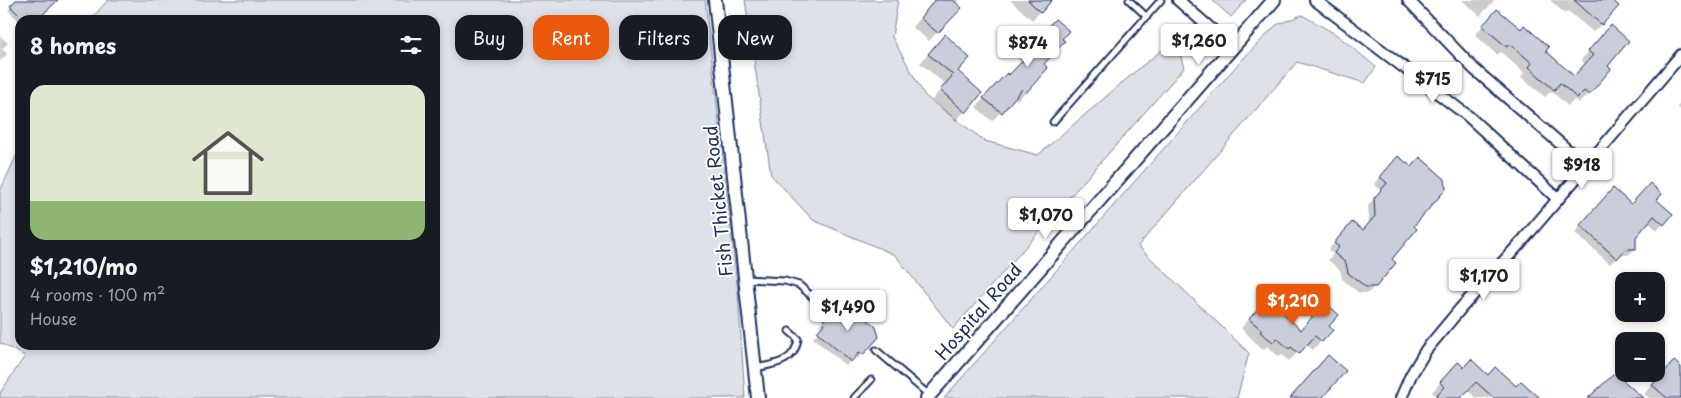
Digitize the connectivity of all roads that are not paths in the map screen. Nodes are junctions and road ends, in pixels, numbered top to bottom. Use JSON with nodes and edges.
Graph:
{"nodes":[{"id":1,"x":715,"y":0,"type":"edge"},
{"id":2,"x":1129,"y":0,"type":"edge"},
{"id":3,"x":1161,"y":0,"type":"edge"},
{"id":4,"x":1178,"y":0,"type":"edge"},
{"id":5,"x":1274,"y":0,"type":"edge"},
{"id":6,"x":1315,"y":0,"type":"edge"},
{"id":7,"x":1408,"y":0,"type":"edge"},
{"id":8,"x":1147,"y":17,"type":"junction"},
{"id":9,"x":1233,"y":48,"type":"junction"},
{"id":10,"x":1681,"y":55,"type":"edge"},
{"id":11,"x":1053,"y":122,"type":"dead end"},
{"id":12,"x":1586,"y":166,"type":"junction"},
{"id":13,"x":1558,"y":198,"type":"junction"},
{"id":14,"x":746,"y":279,"type":"junction"},
{"id":15,"x":824,"y":307,"type":"dead end"},
{"id":16,"x":790,"y":331,"type":"dead end"},
{"id":17,"x":876,"y":350,"type":"dead end"},
{"id":18,"x":755,"y":368,"type":"junction"},
{"id":19,"x":870,"y":380,"type":"dead end"},
{"id":20,"x":928,"y":397,"type":"edge"},
{"id":21,"x":758,"y":398,"type":"edge"},
{"id":22,"x":855,"y":398,"type":"edge"},
{"id":23,"x":1401,"y":398,"type":"edge"}],
"edges":[{"from":1,"to":14,"type":"street","name":"Fish Thicket Road"},
{"from":2,"to":8,"type":"lane"},
{"from":3,"to":8,"type":"lane"},
{"from":4,"to":9,"type":"street"},
{"from":5,"to":9,"type":"street","name":"Hospital Road"},
{"from":6,"to":13,"type":"street"},
{"from":7,"to":12,"type":"street"},
{"from":8,"to":11,"type":"lane"},
{"from":9,"to":20,"type":"street","name":"Hospital Road"},
{"from":10,"to":12,"type":"street"},
{"from":12,"to":13,"type":"street"},
{"from":13,"to":23,"type":"street"},
{"from":14,"to":15,"type":"lane"},
{"from":14,"to":18,"type":"street","name":"Fish Thicket Road"},
{"from":16,"to":18,"type":"lane"},
{"from":17,"to":20,"type":"lane"},
{"from":18,"to":21,"type":"street","name":"Fish Thicket Road"},
{"from":19,"to":22,"type":"lane"}]}
